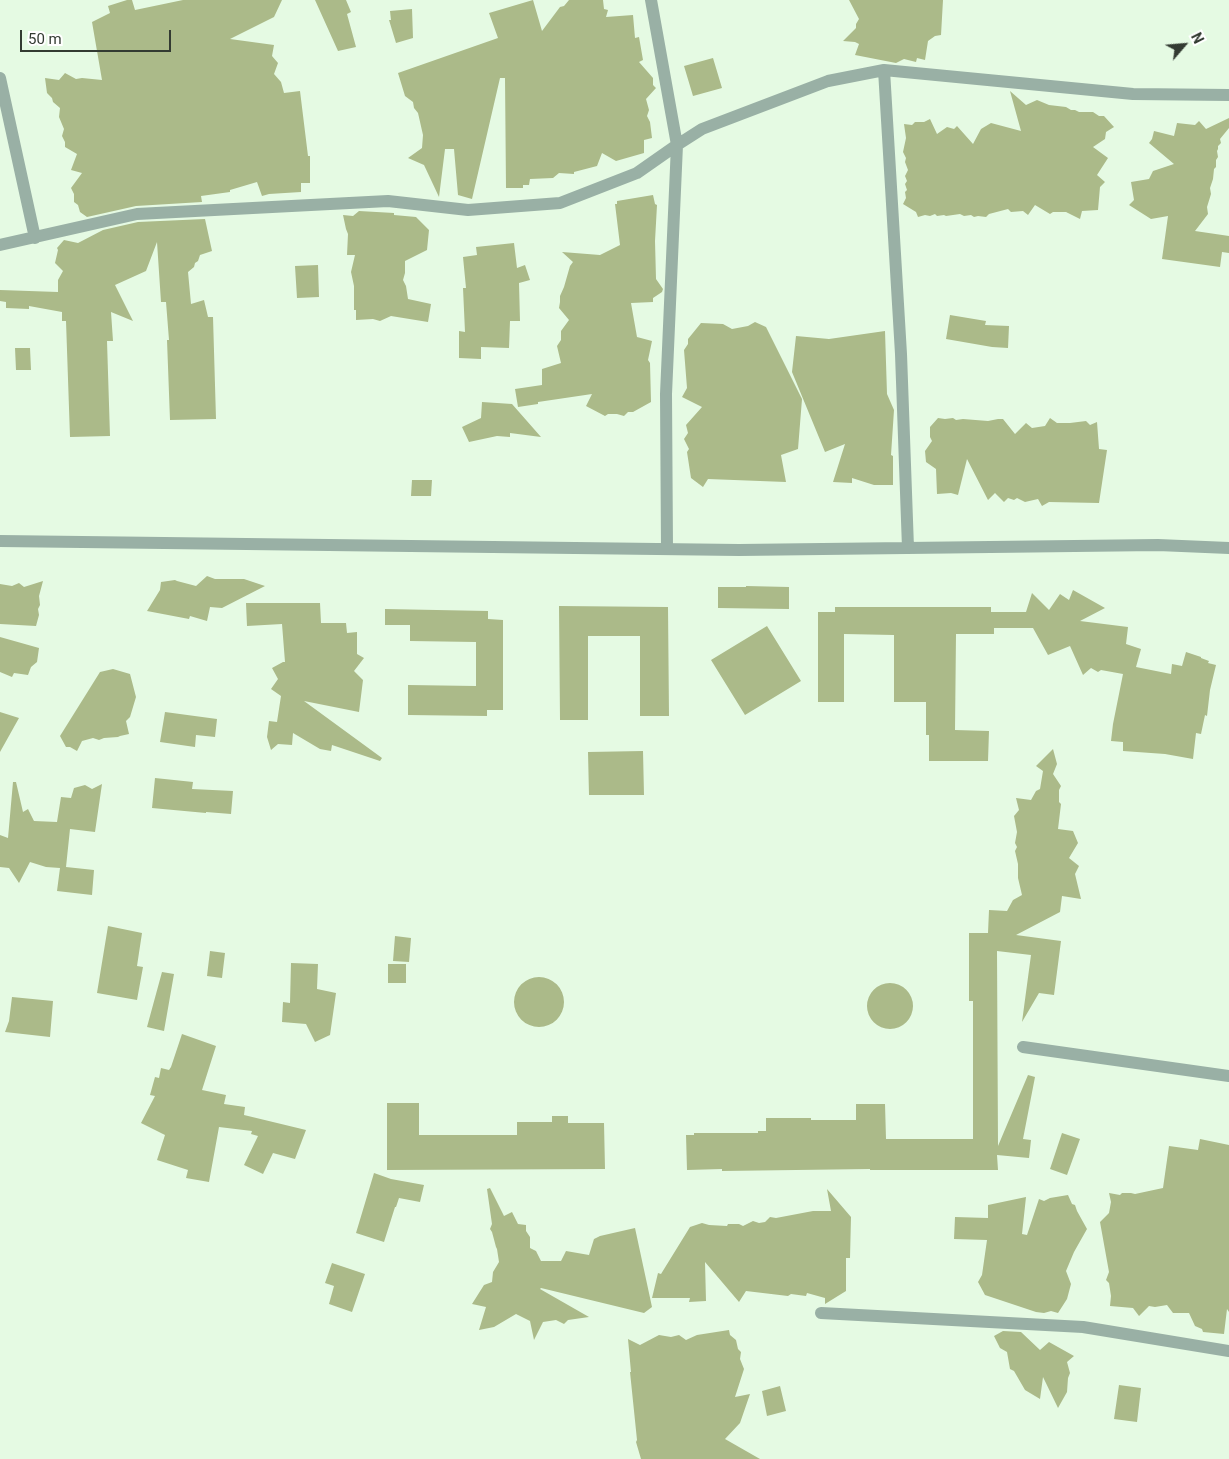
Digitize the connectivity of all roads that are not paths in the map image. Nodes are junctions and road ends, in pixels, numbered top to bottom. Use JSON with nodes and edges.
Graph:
{"nodes":[{"id":1,"x":651,"y":0,"type":"edge"},
{"id":2,"x":884,"y":70,"type":"junction"},
{"id":3,"x":0,"y":78,"type":"edge"},
{"id":4,"x":1229,"y":95,"type":"edge"},
{"id":5,"x":677,"y":145,"type":"junction"},
{"id":6,"x":35,"y":238,"type":"junction"},
{"id":7,"x":0,"y":245,"type":"edge"},
{"id":8,"x":0,"y":541,"type":"edge"},
{"id":9,"x":667,"y":548,"type":"junction"},
{"id":10,"x":908,"y":548,"type":"junction"},
{"id":11,"x":1229,"y":548,"type":"edge"},
{"id":12,"x":1023,"y":1047,"type":"dead end"},
{"id":13,"x":1229,"y":1076,"type":"edge"},
{"id":14,"x":821,"y":1312,"type":"dead end"},
{"id":15,"x":1229,"y":1351,"type":"edge"}],
"edges":[{"from":1,"to":5,"type":"street"},
{"from":2,"to":4,"type":"street"},
{"from":2,"to":5,"type":"street"},
{"from":2,"to":10,"type":"street"},
{"from":3,"to":6,"type":"street"},
{"from":5,"to":6,"type":"street"},
{"from":5,"to":9,"type":"street"},
{"from":6,"to":7,"type":"street"},
{"from":8,"to":9,"type":"street"},
{"from":9,"to":10,"type":"street"},
{"from":10,"to":11,"type":"street"},
{"from":12,"to":13,"type":"street"},
{"from":14,"to":15,"type":"street"}]}
